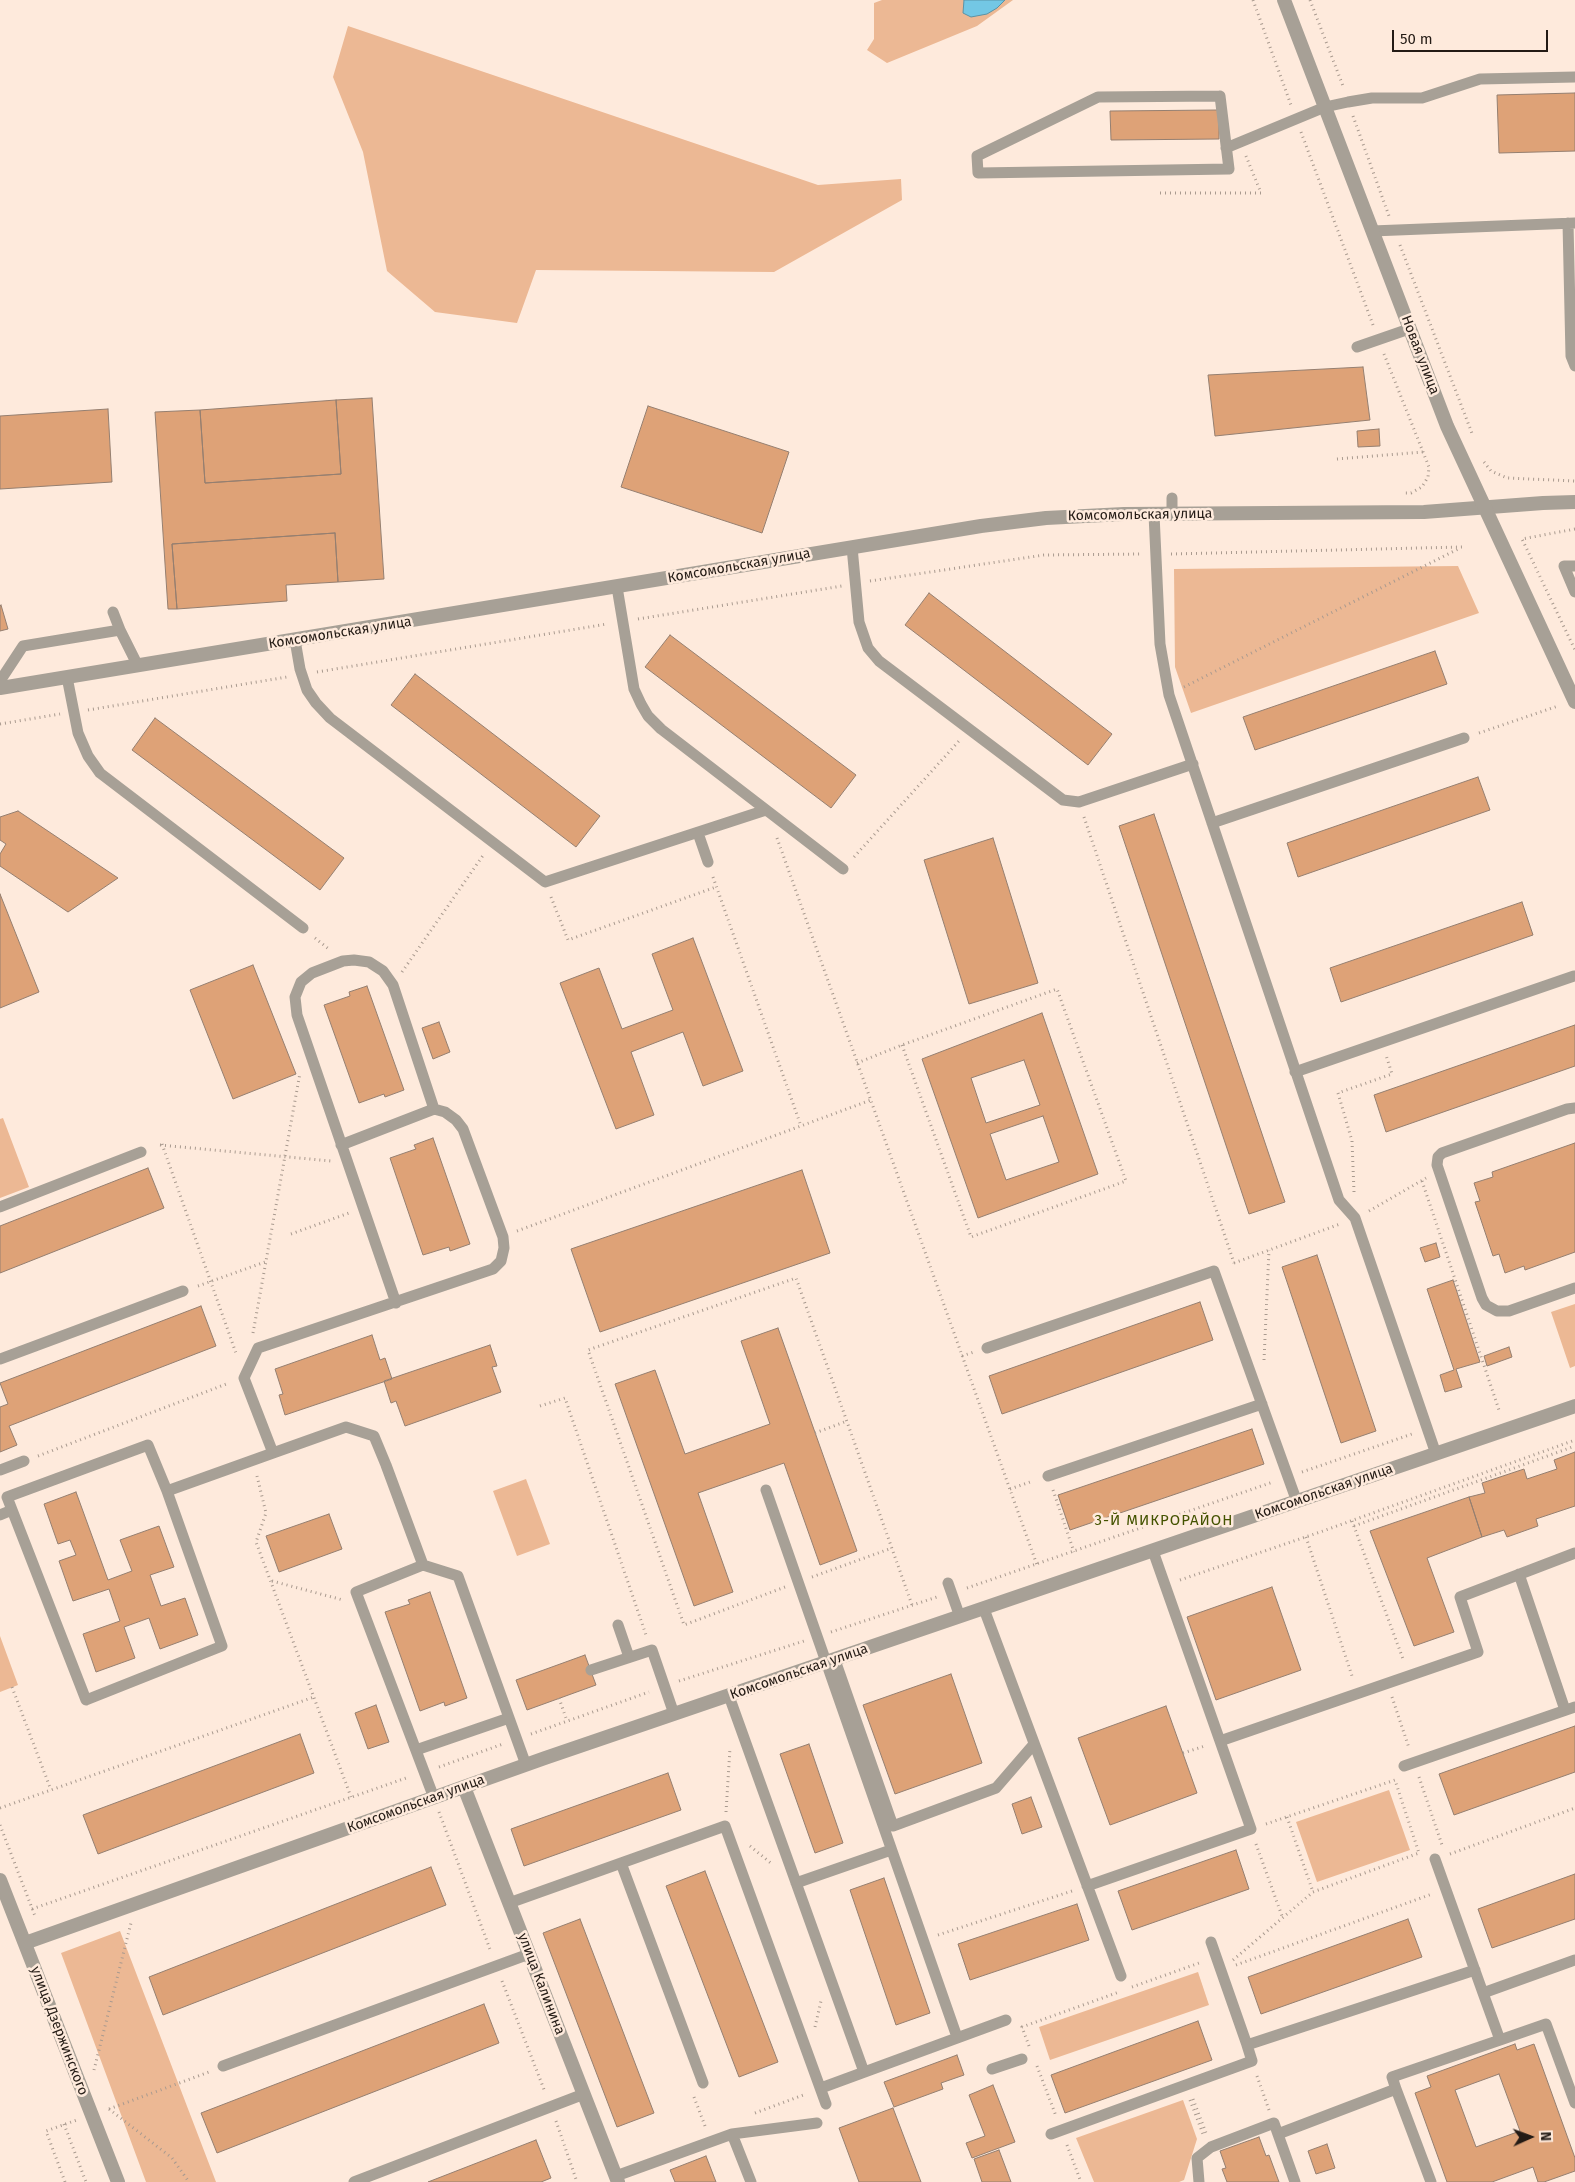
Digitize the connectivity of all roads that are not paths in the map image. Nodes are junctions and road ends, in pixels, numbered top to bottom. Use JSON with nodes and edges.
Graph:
{"nodes":[{"id":1,"x":1284,"y":0,"type":"edge"},
{"id":2,"x":1575,"y":77,"type":"edge"},
{"id":3,"x":1325,"y":107,"type":"junction"},
{"id":4,"x":1226,"y":148,"type":"junction"},
{"id":5,"x":1572,"y":223,"type":"edge"},
{"id":6,"x":1372,"y":231,"type":"junction"},
{"id":7,"x":1573,"y":320,"type":"edge"},
{"id":8,"x":1409,"y":328,"type":"junction"},
{"id":9,"x":1357,"y":348,"type":"dead end"},
{"id":10,"x":1575,"y":366,"type":"edge"},
{"id":11,"x":1172,"y":498,"type":"dead end"},
{"id":12,"x":1575,"y":502,"type":"edge"},
{"id":13,"x":1484,"y":508,"type":"junction"},
{"id":14,"x":1154,"y":514,"type":"junction"},
{"id":15,"x":1172,"y":514,"type":"junction"},
{"id":16,"x":852,"y":547,"type":"junction"},
{"id":17,"x":1575,"y":566,"type":"edge"},
{"id":18,"x":617,"y":587,"type":"junction"},
{"id":19,"x":1575,"y":592,"type":"edge"},
{"id":20,"x":113,"y":612,"type":"dead end"},
{"id":21,"x":120,"y":630,"type":"junction"},
{"id":22,"x":295,"y":640,"type":"junction"},
{"id":23,"x":138,"y":666,"type":"junction"},
{"id":24,"x":67,"y":677,"type":"junction"},
{"id":25,"x":0,"y":681,"type":"edge"},
{"id":26,"x":0,"y":688,"type":"edge"},
{"id":27,"x":1575,"y":702,"type":"edge"},
{"id":28,"x":1464,"y":738,"type":"dead end"},
{"id":29,"x":1192,"y":764,"type":"junction"},
{"id":30,"x":766,"y":810,"type":"junction"},
{"id":31,"x":1212,"y":823,"type":"junction"},
{"id":32,"x":698,"y":832,"type":"junction"},
{"id":33,"x":708,"y":862,"type":"road end"},
{"id":34,"x":843,"y":869,"type":"road end"},
{"id":35,"x":303,"y":928,"type":"road end"},
{"id":36,"x":1574,"y":976,"type":"edge"},
{"id":37,"x":1296,"y":1072,"type":"junction"},
{"id":38,"x":1575,"y":1108,"type":"edge"},
{"id":39,"x":434,"y":1109,"type":"junction"},
{"id":40,"x":342,"y":1145,"type":"junction"},
{"id":41,"x":141,"y":1152,"type":"dead end"},
{"id":42,"x":0,"y":1207,"type":"edge"},
{"id":43,"x":1575,"y":1288,"type":"edge"},
{"id":44,"x":183,"y":1292,"type":"road end"},
{"id":45,"x":396,"y":1302,"type":"junction"},
{"id":46,"x":986,"y":1348,"type":"dead end"},
{"id":47,"x":0,"y":1359,"type":"edge"},
{"id":48,"x":1262,"y":1404,"type":"junction"},
{"id":49,"x":1575,"y":1406,"type":"edge"},
{"id":50,"x":272,"y":1453,"type":"junction"},
{"id":51,"x":1436,"y":1454,"type":"junction"},
{"id":52,"x":24,"y":1461,"type":"road end"},
{"id":53,"x":0,"y":1470,"type":"edge"},
{"id":54,"x":1048,"y":1476,"type":"road end"},
{"id":55,"x":766,"y":1490,"type":"dead end"},
{"id":56,"x":167,"y":1491,"type":"junction"},
{"id":57,"x":1297,"y":1502,"type":"junction"},
{"id":58,"x":12,"y":1510,"type":"junction"},
{"id":59,"x":0,"y":1515,"type":"edge"},
{"id":60,"x":1153,"y":1551,"type":"junction"},
{"id":61,"x":1575,"y":1553,"type":"edge"},
{"id":62,"x":422,"y":1565,"type":"junction"},
{"id":63,"x":1519,"y":1574,"type":"junction"},
{"id":64,"x":948,"y":1583,"type":"dead end"},
{"id":65,"x":984,"y":1609,"type":"junction"},
{"id":66,"x":960,"y":1617,"type":"junction"},
{"id":67,"x":618,"y":1625,"type":"dead end"},
{"id":68,"x":629,"y":1657,"type":"junction"},
{"id":69,"x":830,"y":1661,"type":"junction"},
{"id":70,"x":591,"y":1670,"type":"dead end"},
{"id":71,"x":729,"y":1696,"type":"junction"},
{"id":72,"x":1570,"y":1708,"type":"edge"},
{"id":73,"x":674,"y":1714,"type":"junction"},
{"id":74,"x":508,"y":1718,"type":"junction"},
{"id":75,"x":1220,"y":1741,"type":"junction"},
{"id":76,"x":1034,"y":1744,"type":"junction"},
{"id":77,"x":416,"y":1750,"type":"junction"},
{"id":78,"x":526,"y":1765,"type":"junction"},
{"id":79,"x":1404,"y":1766,"type":"dead end"},
{"id":80,"x":464,"y":1787,"type":"junction"},
{"id":81,"x":436,"y":1803,"type":"junction"},
{"id":82,"x":891,"y":1850,"type":"junction"},
{"id":83,"x":1440,"y":1857,"type":"road end"},
{"id":84,"x":620,"y":1863,"type":"junction"},
{"id":85,"x":0,"y":1880,"type":"edge"},
{"id":86,"x":796,"y":1883,"type":"junction"},
{"id":87,"x":1087,"y":1886,"type":"junction"},
{"id":88,"x":3,"y":1898,"type":"edge"},
{"id":89,"x":509,"y":1903,"type":"junction"},
{"id":90,"x":1211,"y":1942,"type":"dead end"},
{"id":91,"x":25,"y":1943,"type":"junction"},
{"id":92,"x":529,"y":1954,"type":"junction"},
{"id":93,"x":1575,"y":1960,"type":"edge"},
{"id":94,"x":1475,"y":1970,"type":"junction"},
{"id":95,"x":1121,"y":1976,"type":"dead end"},
{"id":96,"x":1483,"y":1993,"type":"junction"},
{"id":97,"x":1006,"y":2020,"type":"dead end"},
{"id":98,"x":957,"y":2037,"type":"junction"},
{"id":99,"x":1500,"y":2040,"type":"junction"},
{"id":100,"x":1247,"y":2045,"type":"junction"},
{"id":101,"x":1027,"y":2057,"type":"road end"},
{"id":102,"x":223,"y":2066,"type":"road end"},
{"id":103,"x":992,"y":2070,"type":"dead end"},
{"id":104,"x":864,"y":2072,"type":"junction"},
{"id":105,"x":703,"y":2083,"type":"dead end"},
{"id":106,"x":821,"y":2088,"type":"junction"},
{"id":107,"x":1396,"y":2089,"type":"junction"},
{"id":108,"x":584,"y":2094,"type":"junction"},
{"id":109,"x":1575,"y":2103,"type":"edge"},
{"id":110,"x":826,"y":2104,"type":"dead end"},
{"id":111,"x":817,"y":2123,"type":"dead end"},
{"id":112,"x":1276,"y":2129,"type":"junction"},
{"id":113,"x":1056,"y":2132,"type":"road end"},
{"id":114,"x":732,"y":2134,"type":"junction"},
{"id":115,"x":617,"y":2179,"type":"edge"},
{"id":116,"x":118,"y":2182,"type":"edge"},
{"id":117,"x":354,"y":2182,"type":"edge"},
{"id":118,"x":751,"y":2182,"type":"edge"},
{"id":119,"x":1199,"y":2182,"type":"edge"},
{"id":120,"x":1296,"y":2182,"type":"edge"},
{"id":121,"x":1431,"y":2182,"type":"edge"}],
"edges":[{"from":1,"to":3,"type":"street","name":"Новая улица"},
{"from":2,"to":3,"type":"lane"},
{"from":3,"to":4,"type":"lane"},
{"from":3,"to":6,"type":"street","name":"Новая улица"},
{"from":4,"to":4,"type":"lane"},
{"from":5,"to":6,"type":"lane"},
{"from":5,"to":7,"type":"lane"},
{"from":6,"to":8,"type":"street","name":"Новая улица"},
{"from":7,"to":10,"type":"lane"},
{"from":8,"to":9,"type":"lane"},
{"from":8,"to":13,"type":"street","name":"Новая улица"},
{"from":11,"to":15,"type":"lane"},
{"from":12,"to":13,"type":"street","name":"Комсомольская улица"},
{"from":13,"to":15,"type":"street","name":"Комсомольская улица"},
{"from":13,"to":27,"type":"street","name":"Новая улица"},
{"from":14,"to":15,"type":"street","name":"Комсомольская улица"},
{"from":14,"to":16,"type":"street","name":"Комсомольская улица"},
{"from":14,"to":29,"type":"lane"},
{"from":16,"to":18,"type":"street","name":"Комсомольская улица"},
{"from":16,"to":29,"type":"lane"},
{"from":17,"to":19,"type":"lane"},
{"from":18,"to":22,"type":"street","name":"Комсомольская улица"},
{"from":18,"to":30,"type":"lane"},
{"from":20,"to":21,"type":"lane"},
{"from":21,"to":23,"type":"lane"},
{"from":21,"to":25,"type":"lane"},
{"from":22,"to":23,"type":"street","name":"Комсомольская улица"},
{"from":22,"to":32,"type":"lane"},
{"from":23,"to":24,"type":"street","name":"Комсомольская улица"},
{"from":24,"to":26,"type":"street","name":"Комсомольская улица"},
{"from":24,"to":35,"type":"lane"},
{"from":28,"to":31,"type":"lane"},
{"from":29,"to":31,"type":"lane"},
{"from":30,"to":32,"type":"lane"},
{"from":30,"to":34,"type":"lane"},
{"from":31,"to":37,"type":"lane"},
{"from":32,"to":33,"type":"lane"},
{"from":36,"to":37,"type":"lane"},
{"from":37,"to":51,"type":"lane"},
{"from":38,"to":43,"type":"lane"},
{"from":39,"to":40,"type":"lane"},
{"from":39,"to":40,"type":"lane"},
{"from":39,"to":45,"type":"lane"},
{"from":40,"to":45,"type":"lane"},
{"from":41,"to":42,"type":"lane"},
{"from":44,"to":47,"type":"lane"},
{"from":45,"to":50,"type":"lane"},
{"from":46,"to":48,"type":"lane"},
{"from":48,"to":54,"type":"lane"},
{"from":48,"to":57,"type":"lane"},
{"from":49,"to":51,"type":"street","name":"Комсомольская улица"},
{"from":50,"to":56,"type":"lane"},
{"from":50,"to":62,"type":"lane"},
{"from":51,"to":57,"type":"street","name":"Комсомольская улица"},
{"from":52,"to":53,"type":"lane"},
{"from":55,"to":69,"type":"lane"},
{"from":56,"to":58,"type":"lane"},
{"from":56,"to":58,"type":"lane"},
{"from":57,"to":60,"type":"street","name":"Комсомольская улица"},
{"from":58,"to":59,"type":"lane"},
{"from":60,"to":65,"type":"street","name":"Комсомольская улица"},
{"from":60,"to":75,"type":"lane"},
{"from":61,"to":63,"type":"lane"},
{"from":62,"to":74,"type":"lane"},
{"from":62,"to":77,"type":"lane"},
{"from":63,"to":72,"type":"lane"},
{"from":63,"to":75,"type":"lane"},
{"from":64,"to":66,"type":"lane"},
{"from":65,"to":66,"type":"street","name":"Комсомольская улица"},
{"from":65,"to":76,"type":"lane"},
{"from":66,"to":69,"type":"street","name":"Комсомольская улица"},
{"from":67,"to":68,"type":"lane"},
{"from":68,"to":70,"type":"lane"},
{"from":68,"to":73,"type":"lane"},
{"from":69,"to":71,"type":"street","name":"Комсомольская улица"},
{"from":69,"to":76,"type":"lane"},
{"from":69,"to":82,"type":"lane"},
{"from":71,"to":73,"type":"street","name":"Комсомольская улица"},
{"from":71,"to":86,"type":"lane"},
{"from":72,"to":79,"type":"lane"},
{"from":73,"to":78,"type":"street","name":"Комсомольская улица"},
{"from":74,"to":77,"type":"lane"},
{"from":74,"to":78,"type":"lane"},
{"from":75,"to":87,"type":"lane"},
{"from":76,"to":87,"type":"lane"},
{"from":77,"to":81,"type":"lane"},
{"from":78,"to":80,"type":"street","name":"Комсомольская улица"},
{"from":80,"to":81,"type":"street","name":"Комсомольская улица"},
{"from":80,"to":89,"type":"street","name":"улица Калинина"},
{"from":81,"to":91,"type":"street","name":"Комсомольская улица"},
{"from":82,"to":86,"type":"lane"},
{"from":82,"to":98,"type":"lane"},
{"from":83,"to":94,"type":"lane"},
{"from":84,"to":89,"type":"lane"},
{"from":84,"to":105,"type":"lane"},
{"from":84,"to":106,"type":"lane"},
{"from":85,"to":88,"type":"street","name":"улица Дзержинского"},
{"from":86,"to":104,"type":"lane"},
{"from":87,"to":95,"type":"lane"},
{"from":88,"to":91,"type":"street","name":"улица Дзержинского"},
{"from":89,"to":92,"type":"street","name":"улица Калинина"},
{"from":90,"to":100,"type":"lane"},
{"from":91,"to":116,"type":"street","name":"улица Дзержинского"},
{"from":92,"to":102,"type":"lane"},
{"from":92,"to":108,"type":"street","name":"улица Калинина"},
{"from":93,"to":96,"type":"lane"},
{"from":94,"to":96,"type":"lane"},
{"from":94,"to":100,"type":"lane"},
{"from":96,"to":99,"type":"lane"},
{"from":97,"to":98,"type":"lane"},
{"from":98,"to":104,"type":"lane"},
{"from":99,"to":107,"type":"lane"},
{"from":99,"to":109,"type":"lane"},
{"from":100,"to":113,"type":"lane"},
{"from":101,"to":103,"type":"lane"},
{"from":104,"to":106,"type":"lane"},
{"from":106,"to":110,"type":"lane"},
{"from":107,"to":112,"type":"lane"},
{"from":107,"to":121,"type":"lane"},
{"from":108,"to":115,"type":"street","name":"улица Калинина"},
{"from":108,"to":117,"type":"lane"},
{"from":111,"to":114,"type":"lane"},
{"from":112,"to":119,"type":"lane"},
{"from":112,"to":120,"type":"lane"},
{"from":114,"to":115,"type":"lane"},
{"from":114,"to":118,"type":"lane"}]}
